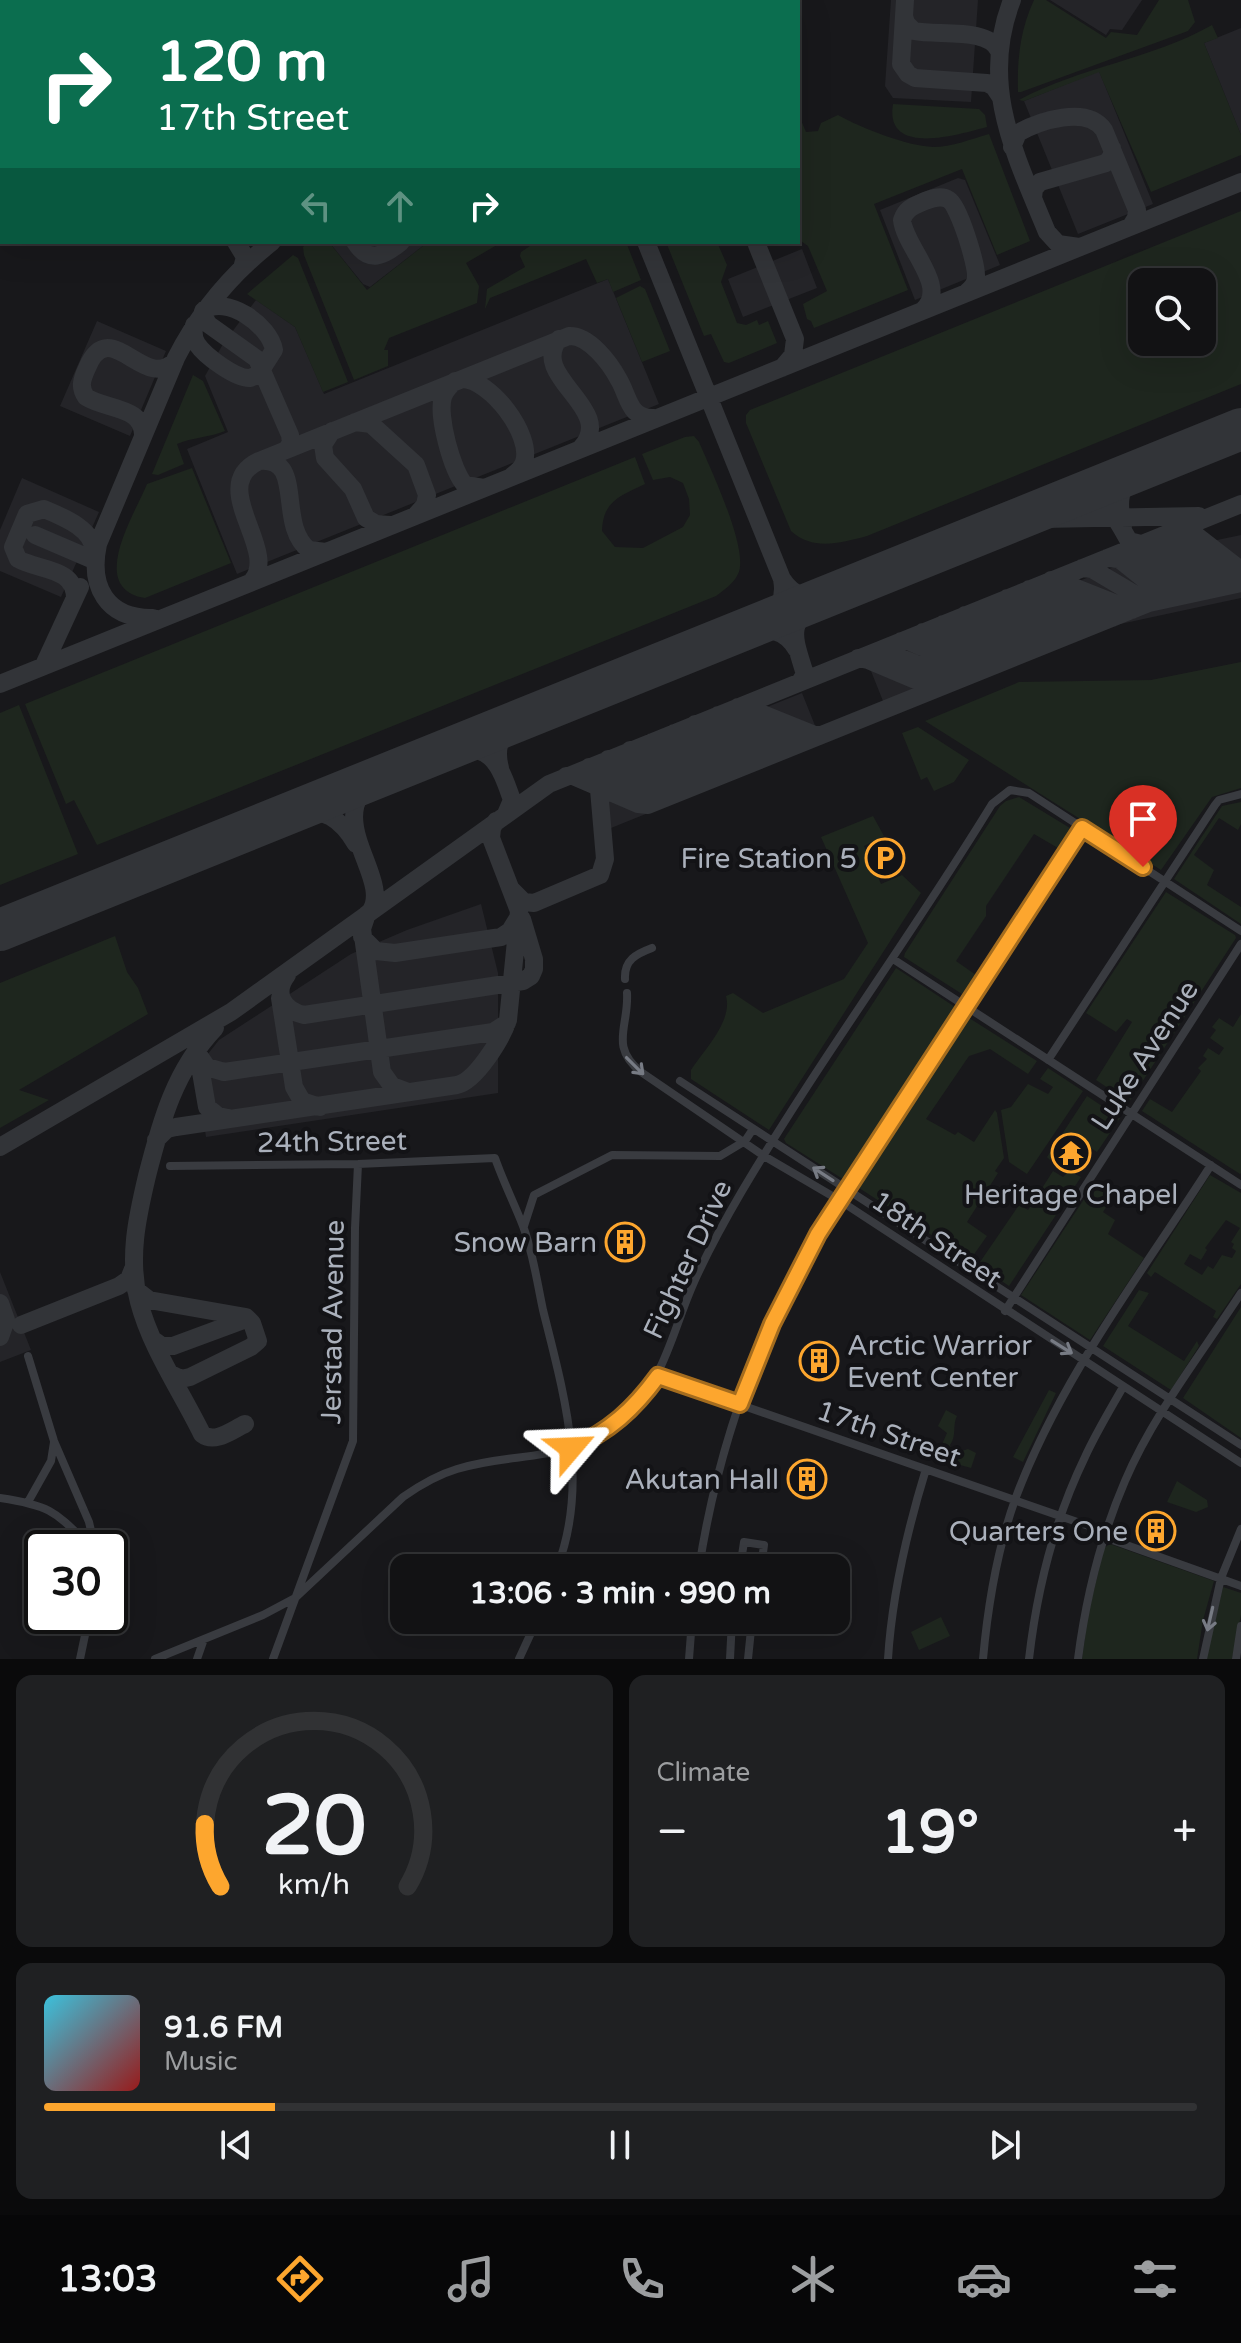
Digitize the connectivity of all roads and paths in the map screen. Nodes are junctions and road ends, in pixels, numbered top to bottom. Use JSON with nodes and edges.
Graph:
{"nodes":[{"id":1,"x":1241,"y":794,"type":"edge"},
{"id":2,"x":1082,"y":828,"type":"junction"},
{"id":3,"x":1164,"y":881,"type":"junction"},
{"id":4,"x":1241,"y":931,"type":"edge"},
{"id":5,"x":1241,"y":944,"type":"edge"},
{"id":6,"x":652,"y":948,"type":"dead end"},
{"id":7,"x":893,"y":959,"type":"junction"},
{"id":8,"x":625,"y":979,"type":"dead end"},
{"id":9,"x":627,"y":993,"type":"dead end"},
{"id":10,"x":966,"y":1005,"type":"junction"},
{"id":11,"x":1048,"y":1060,"type":"junction"},
{"id":12,"x":680,"y":1081,"type":"dead end"},
{"id":13,"x":1132,"y":1114,"type":"junction"},
{"id":14,"x":753,"y":1129,"type":"junction"},
{"id":15,"x":745,"y":1141,"type":"junction"},
{"id":16,"x":773,"y":1142,"type":"junction"},
{"id":17,"x":764,"y":1156,"type":"junction"},
{"id":18,"x":358,"y":1164,"type":"junction"},
{"id":19,"x":1211,"y":1165,"type":"junction"},
{"id":20,"x":170,"y":1166,"type":"dead end"},
{"id":21,"x":1241,"y":1185,"type":"edge"},
{"id":22,"x":847,"y":1189,"type":"junction"},
{"id":23,"x":839,"y":1200,"type":"junction"},
{"id":24,"x":523,"y":1227,"type":"junction"},
{"id":25,"x":929,"y":1243,"type":"junction"},
{"id":26,"x":923,"y":1255,"type":"junction"},
{"id":27,"x":1241,"y":1293,"type":"edge"},
{"id":28,"x":1013,"y":1297,"type":"junction"},
{"id":29,"x":1005,"y":1311,"type":"junction"},
{"id":30,"x":1092,"y":1349,"type":"junction"},
{"id":31,"x":28,"y":1356,"type":"dead end"},
{"id":32,"x":1084,"y":1361,"type":"junction"},
{"id":33,"x":658,"y":1376,"type":"junction"},
{"id":34,"x":1123,"y":1387,"type":"junction"},
{"id":35,"x":1171,"y":1400,"type":"junction"},
{"id":36,"x":740,"y":1404,"type":"junction"},
{"id":37,"x":1163,"y":1412,"type":"junction"},
{"id":38,"x":54,"y":1441,"type":"junction"},
{"id":39,"x":1241,"y":1445,"type":"edge"},
{"id":40,"x":571,"y":1448,"type":"junction"},
{"id":41,"x":1241,"y":1463,"type":"edge"},
{"id":42,"x":926,"y":1469,"type":"junction"},
{"id":43,"x":0,"y":1498,"type":"edge"},
{"id":44,"x":1015,"y":1500,"type":"junction"},
{"id":45,"x":28,"y":1502,"type":"junction"},
{"id":46,"x":1061,"y":1517,"type":"junction"},
{"id":47,"x":1241,"y":1529,"type":"edge"},
{"id":48,"x":73,"y":1530,"type":"edge"},
{"id":49,"x":90,"y":1530,"type":"edge"},
{"id":50,"x":1105,"y":1535,"type":"junction"},
{"id":51,"x":562,"y":1554,"type":"edge"},
{"id":52,"x":702,"y":1554,"type":"edge"},
{"id":53,"x":742,"y":1554,"type":"edge"},
{"id":54,"x":763,"y":1554,"type":"edge"},
{"id":55,"x":1221,"y":1578,"type":"junction"},
{"id":56,"x":1241,"y":1586,"type":"edge"},
{"id":57,"x":295,"y":1598,"type":"junction"},
{"id":58,"x":1241,"y":1626,"type":"edge"},
{"id":59,"x":85,"y":1634,"type":"edge"},
{"id":60,"x":531,"y":1634,"type":"edge"},
{"id":61,"x":691,"y":1634,"type":"edge"},
{"id":62,"x":731,"y":1634,"type":"edge"},
{"id":63,"x":751,"y":1634,"type":"edge"},
{"id":64,"x":204,"y":1639,"type":"junction"},
{"id":65,"x":80,"y":1659,"type":"edge"},
{"id":66,"x":155,"y":1659,"type":"edge"},
{"id":67,"x":197,"y":1659,"type":"edge"},
{"id":68,"x":273,"y":1659,"type":"edge"},
{"id":69,"x":519,"y":1659,"type":"edge"},
{"id":70,"x":689,"y":1659,"type":"edge"},
{"id":71,"x":730,"y":1659,"type":"edge"},
{"id":72,"x":748,"y":1659,"type":"edge"},
{"id":73,"x":888,"y":1659,"type":"edge"},
{"id":74,"x":983,"y":1659,"type":"edge"},
{"id":75,"x":1029,"y":1659,"type":"edge"},
{"id":76,"x":1078,"y":1659,"type":"edge"},
{"id":77,"x":1203,"y":1659,"type":"edge"},
{"id":78,"x":1236,"y":1659,"type":"edge"}],
"edges":[{"from":1,"to":3,"type":"street"},
{"from":2,"to":3,"type":"street"},
{"from":2,"to":7,"type":"street","name":"Fighter Drive"},
{"from":2,"to":10,"type":"street"},
{"from":3,"to":4,"type":"street"},
{"from":3,"to":11,"type":"street"},
{"from":5,"to":13,"type":"street","name":"Luke Avenue"},
{"from":6,"to":8,"type":"street"},
{"from":7,"to":10,"type":"street"},
{"from":7,"to":16,"type":"street","name":"Fighter Drive"},
{"from":9,"to":15,"type":"street","name":"18th Street","one_way":true},
{"from":10,"to":11,"type":"street"},
{"from":10,"to":22,"type":"street"},
{"from":11,"to":13,"type":"street"},
{"from":12,"to":14,"type":"street","name":"18th Street"},
{"from":13,"to":19,"type":"street"},
{"from":13,"to":28,"type":"street","name":"Luke Avenue"},
{"from":14,"to":15,"type":"street"},
{"from":14,"to":16,"type":"street","name":"18th Street"},
{"from":15,"to":17,"type":"street","name":"18th Street"},
{"from":15,"to":24,"type":"street"},
{"from":16,"to":17,"type":"street","name":"Fighter Drive"},
{"from":22,"to":16,"type":"street","name":"18th Street","one_way":true},
{"from":17,"to":23,"type":"street","name":"18th Street"},
{"from":17,"to":33,"type":"street","name":"Fighter Drive"},
{"from":18,"to":20,"type":"street","name":"24th Street"},
{"from":18,"to":24,"type":"street","name":"24th Street"},
{"from":18,"to":57,"type":"street","name":"Jerstad Avenue"},
{"from":19,"to":21,"type":"street"},
{"from":19,"to":30,"type":"street"},
{"from":22,"to":23,"type":"street"},
{"from":22,"to":25,"type":"street","name":"18th Street"},
{"from":23,"to":26,"type":"street","name":"18th Street"},
{"from":23,"to":36,"type":"street"},
{"from":24,"to":40,"type":"street"},
{"from":25,"to":26,"type":"street"},
{"from":25,"to":28,"type":"street","name":"18th Street"},
{"from":26,"to":29,"type":"street","name":"18th Street"},
{"from":27,"to":35,"type":"street"},
{"from":28,"to":29,"type":"street","name":"Luke Avenue"},
{"from":28,"to":30,"type":"street","name":"18th Street"},
{"from":29,"to":32,"type":"street","name":"18th Street","one_way":true},
{"from":30,"to":32,"type":"street"},
{"from":30,"to":35,"type":"street","name":"18th Street"},
{"from":31,"to":38,"type":"street"},
{"from":32,"to":34,"type":"street","name":"18th Street"},
{"from":32,"to":44,"type":"street"},
{"from":33,"to":36,"type":"street","name":"17th Street"},
{"from":33,"to":40,"type":"street","name":"Fighter Drive"},
{"from":34,"to":37,"type":"street","name":"18th Street"},
{"from":34,"to":46,"type":"street"},
{"from":35,"to":37,"type":"street"},
{"from":35,"to":39,"type":"street","name":"18th Street"},
{"from":36,"to":42,"type":"street","name":"17th Street"},
{"from":36,"to":52,"type":"street"},
{"from":37,"to":41,"type":"street","name":"18th Street"},
{"from":37,"to":50,"type":"street"},
{"from":38,"to":45,"type":"street"},
{"from":38,"to":49,"type":"street"},
{"from":40,"to":51,"type":"street"},
{"from":40,"to":57,"type":"street","name":"Fighter Drive"},
{"from":42,"to":44,"type":"street","name":"17th Street"},
{"from":42,"to":73,"type":"street"},
{"from":43,"to":45,"type":"street"},
{"from":44,"to":46,"type":"street","name":"17th Street"},
{"from":44,"to":74,"type":"street"},
{"from":45,"to":48,"type":"street"},
{"from":46,"to":50,"type":"street","name":"17th Street"},
{"from":46,"to":75,"type":"street"},
{"from":47,"to":55,"type":"street"},
{"from":50,"to":55,"type":"street","name":"17th Street"},
{"from":50,"to":76,"type":"street"},
{"from":53,"to":54,"type":"street"},
{"from":55,"to":56,"type":"street","name":"17th Street"},
{"from":55,"to":77,"type":"street","one_way":true},
{"from":57,"to":64,"type":"street","name":"Fighter Drive"},
{"from":57,"to":68,"type":"street","name":"Jerstad Avenue"},
{"from":58,"to":78,"type":"street"},
{"from":59,"to":65,"type":"street"},
{"from":60,"to":69,"type":"street"},
{"from":61,"to":70,"type":"street"},
{"from":62,"to":71,"type":"street"},
{"from":63,"to":72,"type":"street"},
{"from":64,"to":66,"type":"street","name":"Fighter Drive"},
{"from":64,"to":67,"type":"street"}]}
